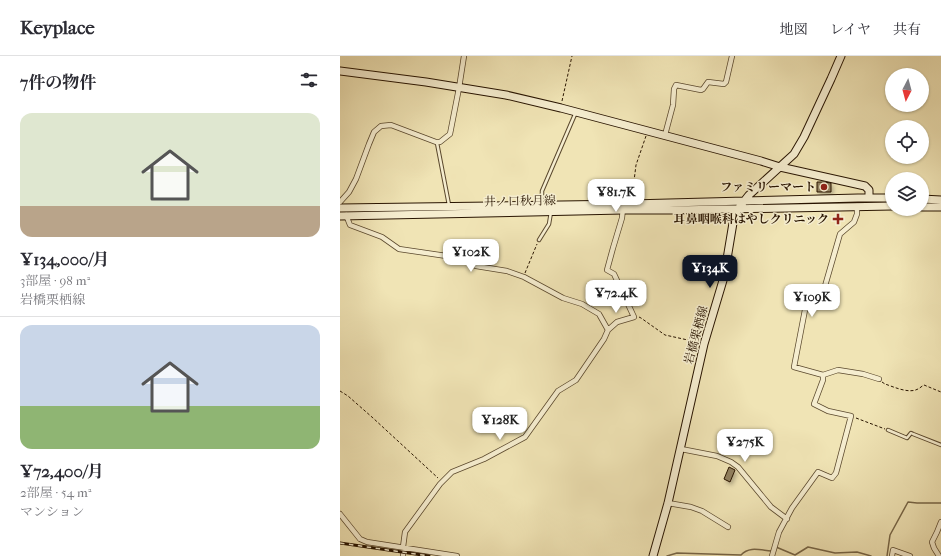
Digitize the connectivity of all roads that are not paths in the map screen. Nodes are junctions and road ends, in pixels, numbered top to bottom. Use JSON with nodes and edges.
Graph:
{"nodes":[{"id":1,"x":464,"y":56,"type":"edge"},
{"id":2,"x":732,"y":56,"type":"edge"},
{"id":3,"x":841,"y":56,"type":"edge"},
{"id":4,"x":340,"y":71,"type":"edge"},
{"id":5,"x":459,"y":88,"type":"junction"},
{"id":6,"x":576,"y":112,"type":"junction"},
{"id":7,"x":665,"y":135,"type":"junction"},
{"id":8,"x":437,"y":142,"type":"junction"},
{"id":9,"x":780,"y":167,"type":"junction"},
{"id":10,"x":869,"y":198,"type":"junction"},
{"id":11,"x":885,"y":198,"type":"edge"},
{"id":12,"x":929,"y":199,"type":"edge"},
{"id":13,"x":941,"y":200,"type":"edge"},
{"id":14,"x":744,"y":201,"type":"junction"},
{"id":15,"x":340,"y":202,"type":"edge"},
{"id":16,"x":542,"y":205,"type":"junction"},
{"id":17,"x":857,"y":206,"type":"junction"},
{"id":18,"x":885,"y":206,"type":"edge"},
{"id":19,"x":450,"y":207,"type":"junction"},
{"id":20,"x":623,"y":207,"type":"junction"},
{"id":21,"x":929,"y":207,"type":"edge"},
{"id":22,"x":340,"y":208,"type":"edge"},
{"id":23,"x":941,"y":208,"type":"edge"},
{"id":24,"x":738,"y":209,"type":"junction"},
{"id":25,"x":551,"y":211,"type":"junction"},
{"id":26,"x":343,"y":215,"type":"edge"},
{"id":27,"x":539,"y":240,"type":"road end"},
{"id":28,"x":608,"y":330,"type":"junction"},
{"id":29,"x":822,"y":375,"type":"junction"},
{"id":30,"x":878,"y":380,"type":"road end"},
{"id":31,"x":888,"y":430,"type":"road end"},
{"id":32,"x":941,"y":445,"type":"edge"},
{"id":33,"x":680,"y":449,"type":"junction"},
{"id":34,"x":668,"y":503,"type":"junction"},
{"id":35,"x":340,"y":514,"type":"edge"},
{"id":36,"x":787,"y":519,"type":"junction"},
{"id":37,"x":941,"y":522,"type":"edge"},
{"id":38,"x":728,"y":527,"type":"dead end"},
{"id":39,"x":403,"y":547,"type":"junction"},
{"id":40,"x":403,"y":556,"type":"edge"},
{"id":41,"x":457,"y":556,"type":"edge"},
{"id":42,"x":653,"y":556,"type":"edge"},
{"id":43,"x":772,"y":556,"type":"edge"},
{"id":44,"x":892,"y":556,"type":"edge"},
{"id":45,"x":910,"y":556,"type":"edge"},
{"id":46,"x":939,"y":556,"type":"edge"}],
"edges":[{"from":1,"to":5,"type":"street"},
{"from":2,"to":7,"type":"street"},
{"from":3,"to":9,"type":"main road","name":"岩橋栗栖線"},
{"from":4,"to":5,"type":"main road"},
{"from":5,"to":6,"type":"main road"},
{"from":5,"to":8,"type":"street"},
{"from":6,"to":7,"type":"main road"},
{"from":6,"to":16,"type":"lane"},
{"from":7,"to":9,"type":"main road"},
{"from":8,"to":15,"type":"street"},
{"from":8,"to":19,"type":"lane"},
{"from":9,"to":10,"type":"main road"},
{"from":9,"to":14,"type":"main road","name":"岩橋栗栖線"},
{"from":10,"to":11,"type":"main road","name":"井ノ口秋月線"},
{"from":10,"to":14,"type":"main road","name":"井ノ口秋月線"},
{"from":12,"to":13,"type":"main road"},
{"from":14,"to":20,"type":"main road","name":"井ノ口秋月線"},
{"from":14,"to":24,"type":"main road","name":"岩橋栗栖線"},
{"from":16,"to":19,"type":"main road","name":"井ノ口秋月線"},
{"from":16,"to":20,"type":"main road","name":"井ノ口秋月線"},
{"from":17,"to":18,"type":"main road","name":"井ノ口秋月線"},
{"from":17,"to":24,"type":"main road","name":"井ノ口秋月線"},
{"from":17,"to":29,"type":"street"},
{"from":19,"to":22,"type":"main road","name":"井ノ口秋月線"},
{"from":20,"to":24,"type":"main road","name":"井ノ口秋月線"},
{"from":20,"to":25,"type":"main road","name":"井ノ口秋月線"},
{"from":20,"to":28,"type":"street"},
{"from":21,"to":23,"type":"main road"},
{"from":24,"to":33,"type":"main road","name":"岩橋栗栖線"},
{"from":25,"to":26,"type":"main road","name":"井ノ口秋月線"},
{"from":25,"to":27,"type":"lane"},
{"from":26,"to":28,"type":"street"},
{"from":28,"to":39,"type":"street"},
{"from":29,"to":30,"type":"street"},
{"from":29,"to":36,"type":"street"},
{"from":31,"to":32,"type":"lane"},
{"from":33,"to":34,"type":"main road","name":"岩橋栗栖線"},
{"from":33,"to":36,"type":"street"},
{"from":34,"to":38,"type":"street"},
{"from":34,"to":42,"type":"main road","name":"岩橋栗栖線"},
{"from":35,"to":39,"type":"street"},
{"from":36,"to":43,"type":"street"},
{"from":37,"to":46,"type":"street"},
{"from":39,"to":40,"type":"street"},
{"from":39,"to":41,"type":"street"},
{"from":44,"to":45,"type":"street"}]}
